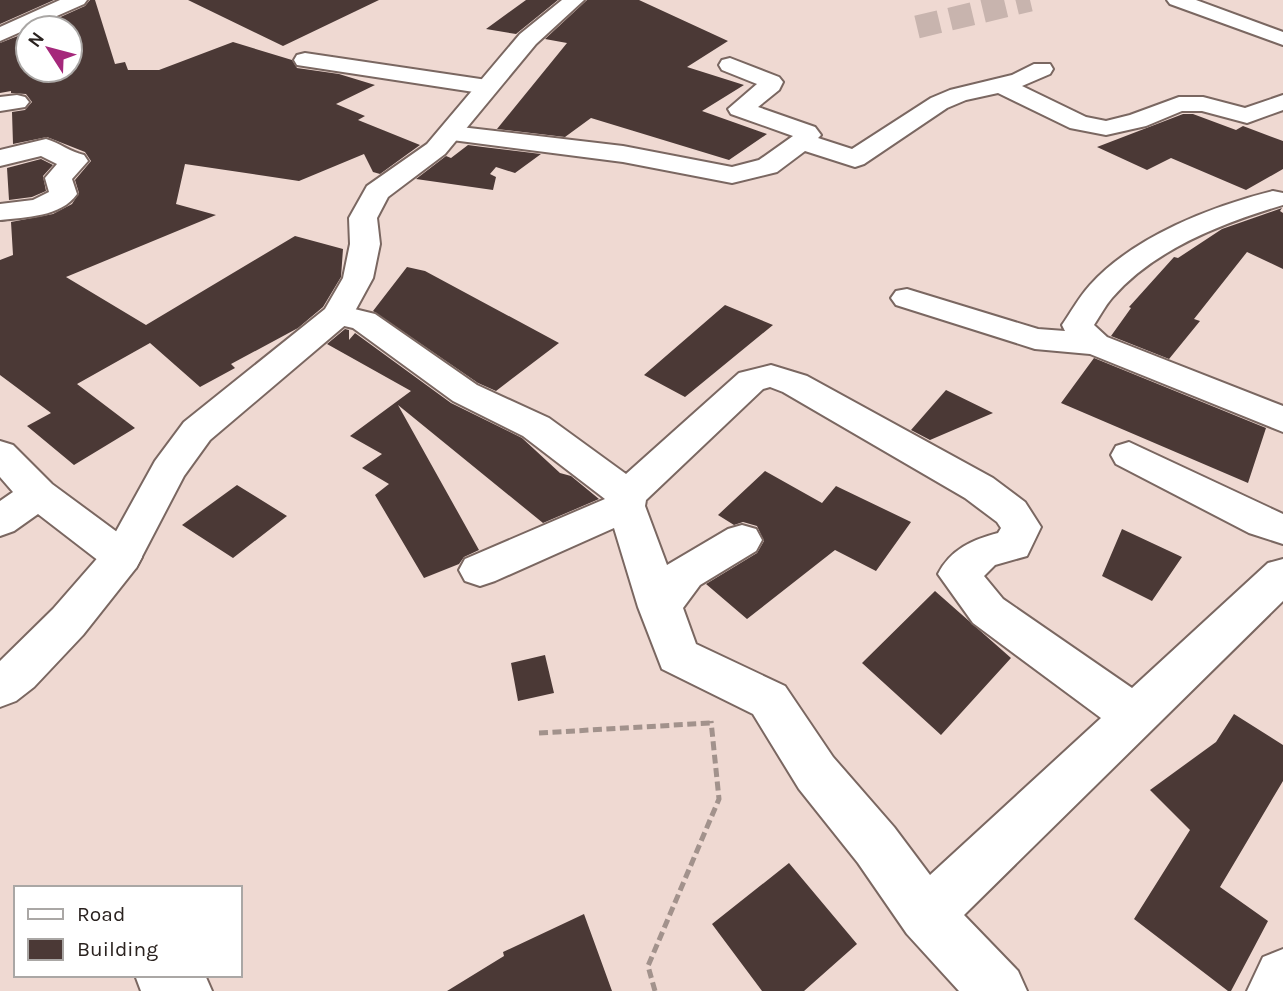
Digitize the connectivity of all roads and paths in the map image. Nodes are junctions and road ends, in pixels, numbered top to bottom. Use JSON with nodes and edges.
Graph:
{"nodes":[{"id":1,"x":77,"y":0,"type":"edge"},
{"id":2,"x":573,"y":0,"type":"edge"},
{"id":3,"x":1177,"y":0,"type":"edge"},
{"id":4,"x":0,"y":35,"type":"edge"},
{"id":5,"x":1283,"y":38,"type":"edge"},
{"id":6,"x":305,"y":60,"type":"dead end"},
{"id":7,"x":730,"y":65,"type":"dead end"},
{"id":8,"x":1042,"y":69,"type":"dead end"},
{"id":9,"x":1001,"y":85,"type":"junction"},
{"id":10,"x":487,"y":87,"type":"junction"},
{"id":11,"x":1283,"y":102,"type":"edge"},
{"id":12,"x":1247,"y":116,"type":"junction"},
{"id":13,"x":1283,"y":129,"type":"edge"},
{"id":14,"x":452,"y":133,"type":"junction"},
{"id":15,"x":802,"y":141,"type":"junction"},
{"id":16,"x":0,"y":158,"type":"edge"},
{"id":17,"x":1280,"y":197,"type":"edge"},
{"id":18,"x":0,"y":212,"type":"edge"},
{"id":19,"x":907,"y":298,"type":"dead end"},
{"id":20,"x":338,"y":315,"type":"junction"},
{"id":21,"x":1095,"y":344,"type":"junction"},
{"id":22,"x":1283,"y":419,"type":"edge"},
{"id":23,"x":0,"y":454,"type":"edge"},
{"id":24,"x":1129,"y":455,"type":"dead end"},
{"id":25,"x":38,"y":494,"type":"junction"},
{"id":26,"x":627,"y":501,"type":"junction"},
{"id":27,"x":0,"y":521,"type":"edge"},
{"id":28,"x":1283,"y":529,"type":"edge"},
{"id":29,"x":743,"y":540,"type":"dead end"},
{"id":30,"x":122,"y":557,"type":"junction"},
{"id":31,"x":480,"y":570,"type":"dead end"},
{"id":32,"x":1283,"y":575,"type":"edge"},
{"id":33,"x":659,"y":607,"type":"junction"},
{"id":34,"x":678,"y":656,"type":"junction"},
{"id":35,"x":0,"y":687,"type":"edge"},
{"id":36,"x":1136,"y":717,"type":"junction"},
{"id":37,"x":710,"y":723,"type":"junction"},
{"id":38,"x":538,"y":733,"type":"dead end"},
{"id":39,"x":926,"y":915,"type":"junction"},
{"id":40,"x":166,"y":977,"type":"edge"},
{"id":41,"x":1283,"y":977,"type":"edge"},
{"id":42,"x":183,"y":991,"type":"edge"},
{"id":43,"x":655,"y":991,"type":"edge"},
{"id":44,"x":999,"y":991,"type":"edge"},
{"id":45,"x":1276,"y":991,"type":"edge"}],
"edges":[{"from":1,"to":4,"type":"street"},
{"from":2,"to":10,"type":"street"},
{"from":3,"to":5,"type":"street"},
{"from":6,"to":10,"type":"street"},
{"from":7,"to":15,"type":"street"},
{"from":8,"to":9,"type":"street"},
{"from":9,"to":12,"type":"street"},
{"from":9,"to":15,"type":"street"},
{"from":10,"to":14,"type":"street"},
{"from":11,"to":12,"type":"street"},
{"from":12,"to":13,"type":"street"},
{"from":14,"to":15,"type":"street"},
{"from":14,"to":20,"type":"street"},
{"from":16,"to":18,"type":"street"},
{"from":17,"to":21,"type":"street"},
{"from":19,"to":21,"type":"street"},
{"from":20,"to":26,"type":"street"},
{"from":20,"to":30,"type":"street"},
{"from":21,"to":22,"type":"street"},
{"from":23,"to":25,"type":"street"},
{"from":24,"to":28,"type":"street"},
{"from":25,"to":27,"type":"street"},
{"from":25,"to":30,"type":"street"},
{"from":26,"to":31,"type":"street"},
{"from":26,"to":33,"type":"street"},
{"from":26,"to":36,"type":"street"},
{"from":29,"to":33,"type":"street"},
{"from":30,"to":35,"type":"street"},
{"from":32,"to":36,"type":"street"},
{"from":33,"to":34,"type":"street"},
{"from":34,"to":37,"type":"path"},
{"from":34,"to":39,"type":"street"},
{"from":36,"to":39,"type":"street"},
{"from":37,"to":38,"type":"path"},
{"from":37,"to":43,"type":"path"},
{"from":39,"to":44,"type":"street"},
{"from":40,"to":42,"type":"street"},
{"from":41,"to":45,"type":"street"}]}
